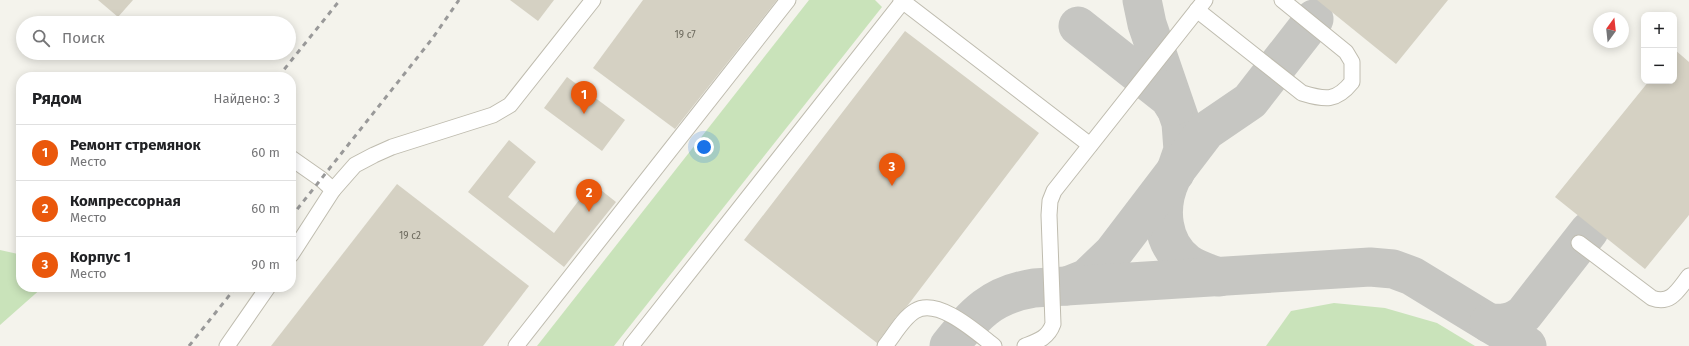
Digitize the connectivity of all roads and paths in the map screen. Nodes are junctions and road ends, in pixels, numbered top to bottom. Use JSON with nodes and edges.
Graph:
{"nodes":[{"id":1,"x":593,"y":0,"type":"edge"},
{"id":2,"x":788,"y":0,"type":"edge"},
{"id":3,"x":1282,"y":0,"type":"edge"},
{"id":4,"x":902,"y":1,"type":"edge"},
{"id":5,"x":1201,"y":5,"type":"edge"},
{"id":6,"x":1090,"y":145,"type":"junction"},
{"id":7,"x":296,"y":162,"type":"edge"},
{"id":8,"x":333,"y":190,"type":"junction"},
{"id":9,"x":1579,"y":243,"type":"dead end"},
{"id":10,"x":296,"y":247,"type":"edge"},
{"id":11,"x":1689,"y":276,"type":"edge"},
{"id":12,"x":265,"y":292,"type":"edge"},
{"id":13,"x":227,"y":346,"type":"edge"},
{"id":14,"x":516,"y":346,"type":"edge"},
{"id":15,"x":630,"y":346,"type":"edge"},
{"id":16,"x":885,"y":346,"type":"edge"},
{"id":17,"x":994,"y":346,"type":"edge"},
{"id":18,"x":1025,"y":346,"type":"edge"}],
"edges":[{"from":1,"to":8,"type":"lane"},
{"from":2,"to":14,"type":"lane"},
{"from":3,"to":5,"type":"lane"},
{"from":4,"to":6,"type":"lane"},
{"from":4,"to":15,"type":"lane"},
{"from":5,"to":6,"type":"lane"},
{"from":6,"to":18,"type":"lane"},
{"from":7,"to":8,"type":"lane"},
{"from":8,"to":10,"type":"lane"},
{"from":9,"to":11,"type":"lane"},
{"from":12,"to":13,"type":"lane"},
{"from":16,"to":17,"type":"lane"}]}
